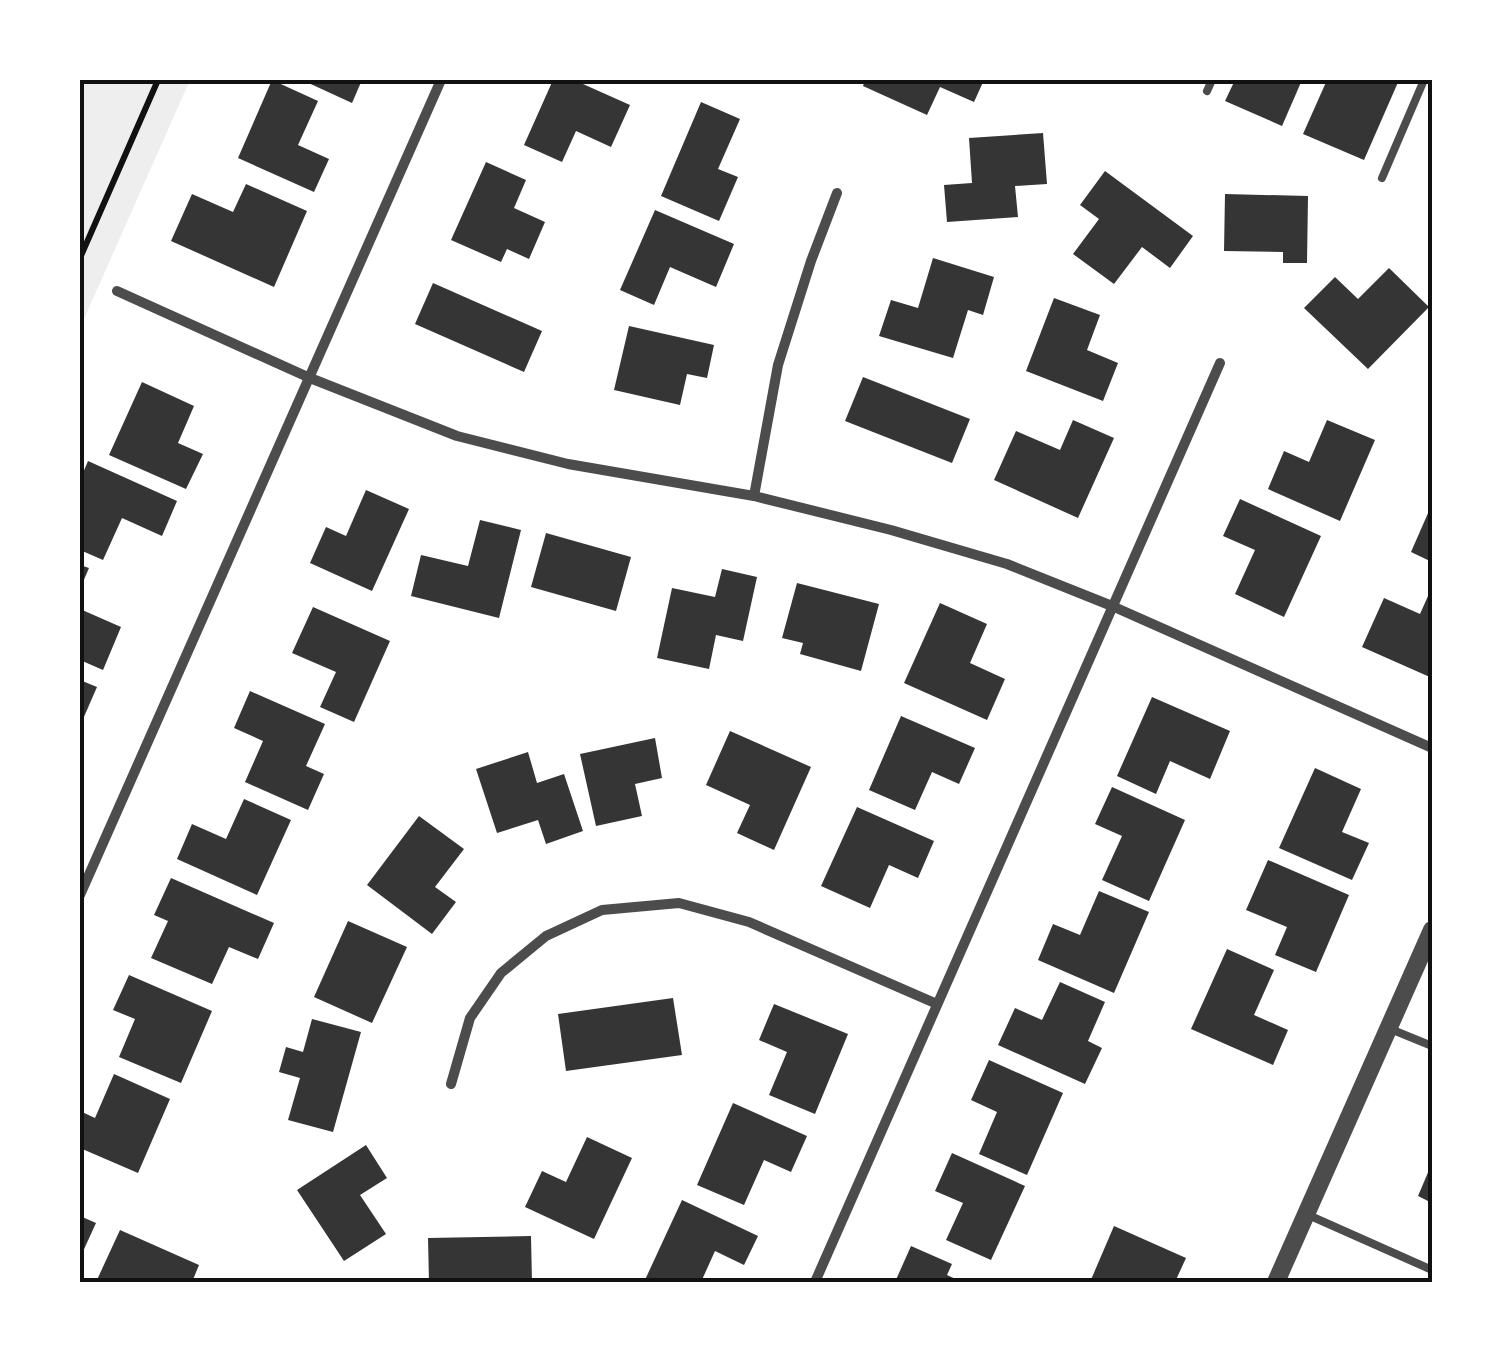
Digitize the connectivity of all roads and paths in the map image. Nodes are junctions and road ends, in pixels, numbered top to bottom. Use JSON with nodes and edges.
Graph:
{"nodes":[{"id":1,"x":158,"y":80,"type":"edge"},
{"id":2,"x":441,"y":80,"type":"edge"},
{"id":3,"x":1212,"y":80,"type":"edge"},
{"id":4,"x":1424,"y":80,"type":"edge"},
{"id":5,"x":1208,"y":91,"type":"dead end"},
{"id":6,"x":1382,"y":178,"type":"dead end"},
{"id":7,"x":837,"y":194,"type":"dead end"},
{"id":8,"x":80,"y":258,"type":"edge"},
{"id":9,"x":117,"y":291,"type":"dead end"},
{"id":10,"x":1220,"y":362,"type":"dead end"},
{"id":11,"x":310,"y":378,"type":"junction"},
{"id":12,"x":754,"y":496,"type":"junction"},
{"id":13,"x":1112,"y":606,"type":"junction"},
{"id":14,"x":1432,"y":748,"type":"edge"},
{"id":15,"x":80,"y":895,"type":"edge"},
{"id":16,"x":1432,"y":930,"type":"edge"},
{"id":17,"x":937,"y":1004,"type":"junction"},
{"id":18,"x":1388,"y":1028,"type":"junction"},
{"id":19,"x":1432,"y":1046,"type":"edge"},
{"id":20,"x":452,"y":1084,"type":"dead end"},
{"id":21,"x":1306,"y":1214,"type":"junction"},
{"id":22,"x":1432,"y":1270,"type":"edge"},
{"id":23,"x":815,"y":1282,"type":"edge"},
{"id":24,"x":1276,"y":1282,"type":"edge"}],
"edges":[{"from":1,"to":8,"type":"path"},
{"from":2,"to":11,"type":"street"},
{"from":3,"to":5,"type":"lane"},
{"from":4,"to":6,"type":"lane"},
{"from":7,"to":12,"type":"street"},
{"from":9,"to":11,"type":"street"},
{"from":10,"to":13,"type":"street"},
{"from":11,"to":12,"type":"street"},
{"from":11,"to":15,"type":"street"},
{"from":12,"to":13,"type":"street"},
{"from":13,"to":14,"type":"street"},
{"from":13,"to":17,"type":"street"},
{"from":16,"to":18,"type":"street"},
{"from":17,"to":20,"type":"street"},
{"from":17,"to":23,"type":"street"},
{"from":18,"to":19,"type":"lane"},
{"from":18,"to":21,"type":"street"},
{"from":21,"to":22,"type":"lane"},
{"from":21,"to":24,"type":"street"}]}
